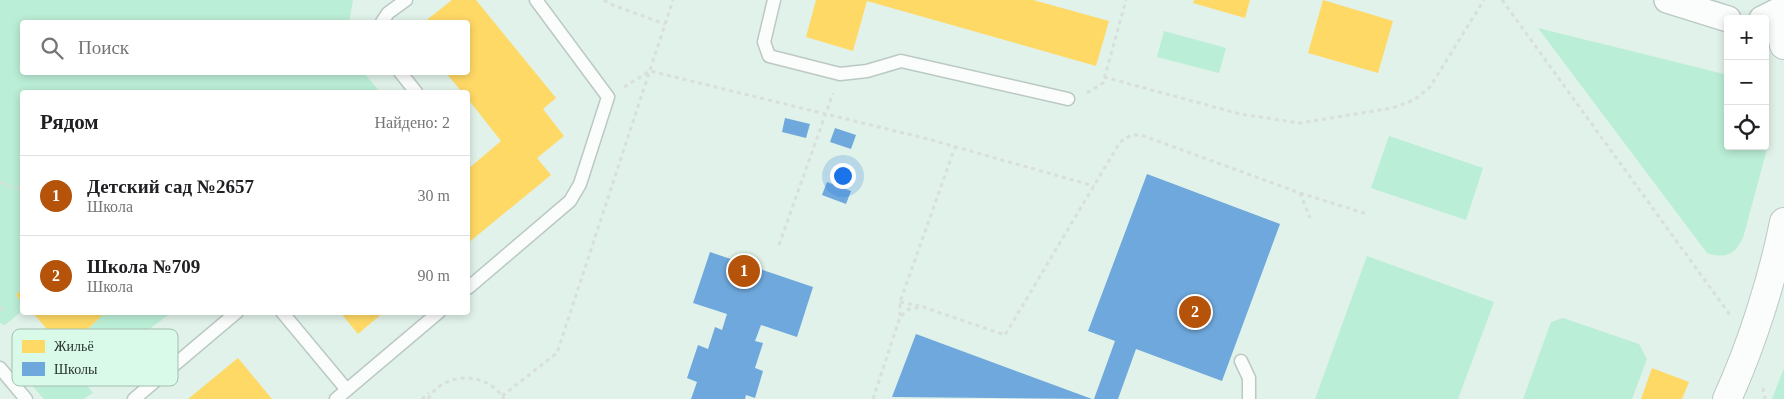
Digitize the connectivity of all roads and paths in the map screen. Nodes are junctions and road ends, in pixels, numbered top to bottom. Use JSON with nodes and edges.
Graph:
{"nodes":[{"id":1,"x":406,"y":0,"type":"edge"},
{"id":2,"x":536,"y":0,"type":"edge"},
{"id":3,"x":604,"y":0,"type":"edge"},
{"id":4,"x":673,"y":0,"type":"edge"},
{"id":5,"x":774,"y":0,"type":"edge"},
{"id":6,"x":1126,"y":0,"type":"edge"},
{"id":7,"x":1484,"y":0,"type":"edge"},
{"id":8,"x":1502,"y":0,"type":"edge"},
{"id":9,"x":1667,"y":0,"type":"edge"},
{"id":10,"x":1784,"y":8,"type":"edge"},
{"id":11,"x":1784,"y":12,"type":"edge"},
{"id":12,"x":1769,"y":16,"type":"edge"},
{"id":13,"x":1724,"y":18,"type":"edge"},
{"id":14,"x":383,"y":20,"type":"edge"},
{"id":15,"x":665,"y":24,"type":"junction"},
{"id":16,"x":1769,"y":36,"type":"edge"},
{"id":17,"x":1784,"y":45,"type":"edge"},
{"id":18,"x":650,"y":71,"type":"junction"},
{"id":19,"x":402,"y":75,"type":"edge"},
{"id":20,"x":1104,"y":77,"type":"junction"},
{"id":21,"x":414,"y":90,"type":"edge"},
{"id":22,"x":833,"y":93,"type":"dead end"},
{"id":23,"x":608,"y":97,"type":"junction"},
{"id":24,"x":1068,"y":99,"type":"joint"},
{"id":25,"x":826,"y":113,"type":"junction"},
{"id":26,"x":955,"y":146,"type":"junction"},
{"id":27,"x":0,"y":182,"type":"edge"},
{"id":28,"x":1094,"y":186,"type":"junction"},
{"id":29,"x":20,"y":189,"type":"edge"},
{"id":30,"x":1300,"y":193,"type":"junction"},
{"id":31,"x":1367,"y":214,"type":"dead end"},
{"id":32,"x":1310,"y":218,"type":"dead end"},
{"id":33,"x":1784,"y":222,"type":"edge"},
{"id":34,"x":778,"y":245,"type":"dead end"},
{"id":35,"x":470,"y":286,"type":"edge"},
{"id":36,"x":900,"y":302,"type":"junction"},
{"id":37,"x":0,"y":307,"type":"edge"},
{"id":38,"x":923,"y":308,"type":"junction"},
{"id":39,"x":3,"y":311,"type":"dead end"},
{"id":40,"x":233,"y":315,"type":"edge"},
{"id":41,"x":284,"y":315,"type":"edge"},
{"id":42,"x":435,"y":315,"type":"edge"},
{"id":43,"x":1731,"y":316,"type":"dead end"},
{"id":44,"x":900,"y":317,"type":"junction"},
{"id":45,"x":1241,"y":361,"type":"dead end"},
{"id":46,"x":178,"y":362,"type":"edge"},
{"id":47,"x":0,"y":368,"type":"edge"},
{"id":48,"x":12,"y":382,"type":"edge"},
{"id":49,"x":440,"y":385,"type":"junction"},
{"id":50,"x":15,"y":386,"type":"edge"},
{"id":51,"x":149,"y":386,"type":"edge"},
{"id":52,"x":1763,"y":388,"type":"dead end"},
{"id":53,"x":346,"y":390,"type":"junction"},
{"id":54,"x":503,"y":398,"type":"edge"},
{"id":55,"x":26,"y":399,"type":"edge"},
{"id":56,"x":134,"y":399,"type":"edge"},
{"id":57,"x":336,"y":399,"type":"edge"},
{"id":58,"x":422,"y":399,"type":"edge"},
{"id":59,"x":428,"y":399,"type":"edge"},
{"id":60,"x":873,"y":399,"type":"edge"},
{"id":61,"x":1249,"y":399,"type":"edge"},
{"id":62,"x":1727,"y":399,"type":"edge"},
{"id":63,"x":1765,"y":399,"type":"edge"}],
"edges":[{"from":1,"to":14,"type":"lane"},
{"from":2,"to":23,"type":"lane"},
{"from":3,"to":15,"type":"path"},
{"from":4,"to":15,"type":"path"},
{"from":5,"to":24,"type":"lane"},
{"from":6,"to":20,"type":"path"},
{"from":7,"to":20,"type":"path"},
{"from":8,"to":43,"type":"path"},
{"from":9,"to":13,"type":"street"},
{"from":10,"to":12,"type":"street"},
{"from":11,"to":17,"type":"street"},
{"from":15,"to":18,"type":"path"},
{"from":16,"to":17,"type":"street"},
{"from":18,"to":23,"type":"path"},
{"from":18,"to":25,"type":"path"},
{"from":18,"to":54,"type":"path"},
{"from":19,"to":21,"type":"lane"},
{"from":20,"to":24,"type":"path"},
{"from":22,"to":25,"type":"path"},
{"from":23,"to":35,"type":"lane"},
{"from":25,"to":26,"type":"path"},
{"from":25,"to":34,"type":"path"},
{"from":26,"to":28,"type":"path"},
{"from":26,"to":36,"type":"path"},
{"from":27,"to":29,"type":"path"},
{"from":28,"to":30,"type":"path"},
{"from":28,"to":38,"type":"path"},
{"from":30,"to":31,"type":"path"},
{"from":30,"to":32,"type":"path"},
{"from":33,"to":62,"type":"street"},
{"from":36,"to":38,"type":"path"},
{"from":36,"to":44,"type":"path"},
{"from":37,"to":39,"type":"path"},
{"from":38,"to":44,"type":"path"},
{"from":40,"to":46,"type":"lane"},
{"from":41,"to":53,"type":"lane"},
{"from":42,"to":53,"type":"lane"},
{"from":44,"to":60,"type":"path"},
{"from":45,"to":61,"type":"lane"},
{"from":47,"to":48,"type":"lane"},
{"from":49,"to":54,"type":"path"},
{"from":49,"to":58,"type":"path"},
{"from":49,"to":59,"type":"path"},
{"from":50,"to":55,"type":"lane"},
{"from":51,"to":56,"type":"lane"},
{"from":52,"to":63,"type":"path"},
{"from":53,"to":57,"type":"lane"}]}
